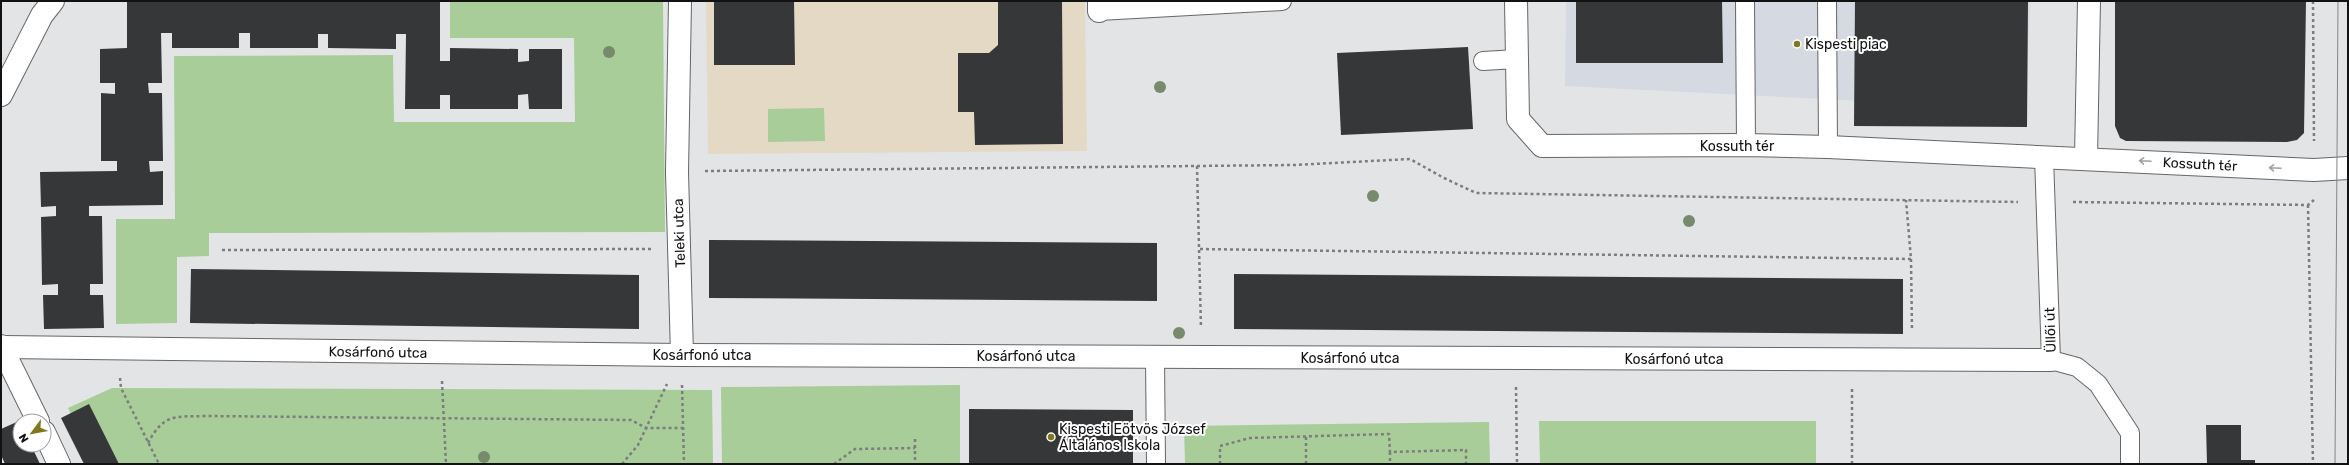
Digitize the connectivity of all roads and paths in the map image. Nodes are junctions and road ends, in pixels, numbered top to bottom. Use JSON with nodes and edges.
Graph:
{"nodes":[{"id":1,"x":52,"y":1,"type":"edge"},
{"id":2,"x":680,"y":1,"type":"edge"},
{"id":3,"x":1282,"y":1,"type":"edge"},
{"id":4,"x":1516,"y":1,"type":"edge"},
{"id":5,"x":1745,"y":1,"type":"edge"},
{"id":6,"x":1827,"y":1,"type":"edge"},
{"id":7,"x":2089,"y":1,"type":"edge"},
{"id":8,"x":2314,"y":1,"type":"edge"},
{"id":9,"x":1099,"y":6,"type":"edge"},
{"id":10,"x":1518,"y":59,"type":"junction"},
{"id":11,"x":1483,"y":61,"type":"dead end"},
{"id":12,"x":1,"y":95,"type":"edge"},
{"id":13,"x":1746,"y":145,"type":"junction"},
{"id":14,"x":1828,"y":147,"type":"junction"},
{"id":15,"x":2044,"y":157,"type":"junction"},
{"id":16,"x":2086,"y":158,"type":"junction"},
{"id":17,"x":1197,"y":166,"type":"junction"},
{"id":18,"x":2348,"y":168,"type":"edge"},
{"id":19,"x":2314,"y":170,"type":"junction"},
{"id":20,"x":677,"y":172,"type":"junction"},
{"id":21,"x":1906,"y":200,"type":"junction"},
{"id":22,"x":2046,"y":202,"type":"junction"},
{"id":23,"x":2308,"y":205,"type":"junction"},
{"id":24,"x":679,"y":249,"type":"junction"},
{"id":25,"x":1200,"y":249,"type":"junction"},
{"id":26,"x":222,"y":250,"type":"dead end"},
{"id":27,"x":1911,"y":259,"type":"junction"},
{"id":28,"x":1,"y":346,"type":"edge"},
{"id":29,"x":116,"y":349,"type":"junction"},
{"id":30,"x":441,"y":353,"type":"junction"},
{"id":31,"x":682,"y":355,"type":"junction"},
{"id":32,"x":1155,"y":357,"type":"junction"},
{"id":33,"x":1202,"y":357,"type":"junction"},
{"id":34,"x":1516,"y":358,"type":"junction"},
{"id":35,"x":1852,"y":360,"type":"junction"},
{"id":36,"x":2051,"y":360,"type":"junction"},
{"id":37,"x":1912,"y":361,"type":"junction"},
{"id":38,"x":34,"y":413,"type":"edge"},
{"id":39,"x":444,"y":417,"type":"junction"},
{"id":40,"x":646,"y":428,"type":"junction"},
{"id":41,"x":683,"y":428,"type":"junction"},
{"id":42,"x":1306,"y":437,"type":"junction"},
{"id":43,"x":915,"y":439,"type":"dead end"},
{"id":44,"x":148,"y":443,"type":"junction"},
{"id":45,"x":915,"y":448,"type":"junction"},
{"id":46,"x":52,"y":449,"type":"edge"},
{"id":47,"x":1390,"y":452,"type":"junction"},
{"id":48,"x":59,"y":464,"type":"edge"},
{"id":49,"x":159,"y":464,"type":"edge"},
{"id":50,"x":446,"y":464,"type":"edge"},
{"id":51,"x":622,"y":464,"type":"edge"},
{"id":52,"x":684,"y":464,"type":"edge"},
{"id":53,"x":834,"y":464,"type":"edge"},
{"id":54,"x":915,"y":464,"type":"edge"},
{"id":55,"x":1156,"y":464,"type":"edge"},
{"id":56,"x":1220,"y":464,"type":"edge"},
{"id":57,"x":1306,"y":464,"type":"edge"},
{"id":58,"x":1390,"y":464,"type":"edge"},
{"id":59,"x":1466,"y":464,"type":"edge"},
{"id":60,"x":1517,"y":464,"type":"edge"},
{"id":61,"x":1852,"y":464,"type":"edge"},
{"id":62,"x":2130,"y":464,"type":"edge"},
{"id":63,"x":2313,"y":464,"type":"edge"}],
"edges":[{"from":1,"to":12,"type":"street"},
{"from":2,"to":20,"type":"street","name":"Teleki utca"},
{"from":3,"to":9,"type":"lane"},
{"from":4,"to":10,"type":"street","name":"Kossuth tér"},
{"from":5,"to":13,"type":"lane"},
{"from":6,"to":14,"type":"lane"},
{"from":7,"to":16,"type":"street"},
{"from":8,"to":19,"type":"path"},
{"from":10,"to":11,"type":"lane"},
{"from":10,"to":13,"type":"street","name":"Kossuth tér"},
{"from":13,"to":14,"type":"street","name":"Kossuth tér"},
{"from":14,"to":15,"type":"street","name":"Kossuth tér"},
{"from":15,"to":16,"type":"street","name":"Kossuth tér"},
{"from":15,"to":22,"type":"lane","name":"Üllői út"},
{"from":19,"to":16,"type":"street","name":"Kossuth tér","one_way":true},
{"from":17,"to":20,"type":"path"},
{"from":17,"to":21,"type":"path"},
{"from":17,"to":25,"type":"path"},
{"from":18,"to":19,"type":"street"},
{"from":19,"to":23,"type":"path"},
{"from":20,"to":24,"type":"street","name":"Teleki utca"},
{"from":21,"to":22,"type":"path"},
{"from":21,"to":27,"type":"path"},
{"from":22,"to":23,"type":"path"},
{"from":22,"to":36,"type":"lane","name":"Üllői út"},
{"from":23,"to":63,"type":"path"},
{"from":24,"to":26,"type":"path"},
{"from":24,"to":31,"type":"street","name":"Teleki utca"},
{"from":25,"to":27,"type":"path"},
{"from":25,"to":33,"type":"path"},
{"from":27,"to":37,"type":"path"},
{"from":28,"to":29,"type":"street","name":"Kosárfonó utca"},
{"from":28,"to":38,"type":"street"},
{"from":29,"to":30,"type":"street","name":"Kosárfonó utca"},
{"from":29,"to":44,"type":"path"},
{"from":30,"to":31,"type":"street","name":"Kosárfonó utca"},
{"from":30,"to":39,"type":"path"},
{"from":31,"to":32,"type":"street","name":"Kosárfonó utca"},
{"from":31,"to":40,"type":"path"},
{"from":31,"to":41,"type":"path"},
{"from":32,"to":33,"type":"street","name":"Kosárfonó utca"},
{"from":32,"to":55,"type":"lane"},
{"from":33,"to":34,"type":"street","name":"Kosárfonó utca"},
{"from":34,"to":35,"type":"street","name":"Kosárfonó utca"},
{"from":34,"to":60,"type":"path"},
{"from":35,"to":37,"type":"street","name":"Kosárfonó utca"},
{"from":35,"to":61,"type":"path"},
{"from":36,"to":37,"type":"street","name":"Kosárfonó utca"},
{"from":36,"to":62,"type":"lane","name":"Üllői út"},
{"from":39,"to":40,"type":"path"},
{"from":39,"to":44,"type":"path"},
{"from":39,"to":50,"type":"path"},
{"from":40,"to":41,"type":"path"},
{"from":40,"to":51,"type":"path"},
{"from":41,"to":52,"type":"path"},
{"from":42,"to":47,"type":"path"},
{"from":42,"to":56,"type":"path"},
{"from":42,"to":57,"type":"path"},
{"from":43,"to":45,"type":"path"},
{"from":44,"to":49,"type":"path"},
{"from":45,"to":53,"type":"path"},
{"from":45,"to":54,"type":"path"},
{"from":46,"to":48,"type":"street"},
{"from":47,"to":58,"type":"path"},
{"from":47,"to":59,"type":"path"}]}
